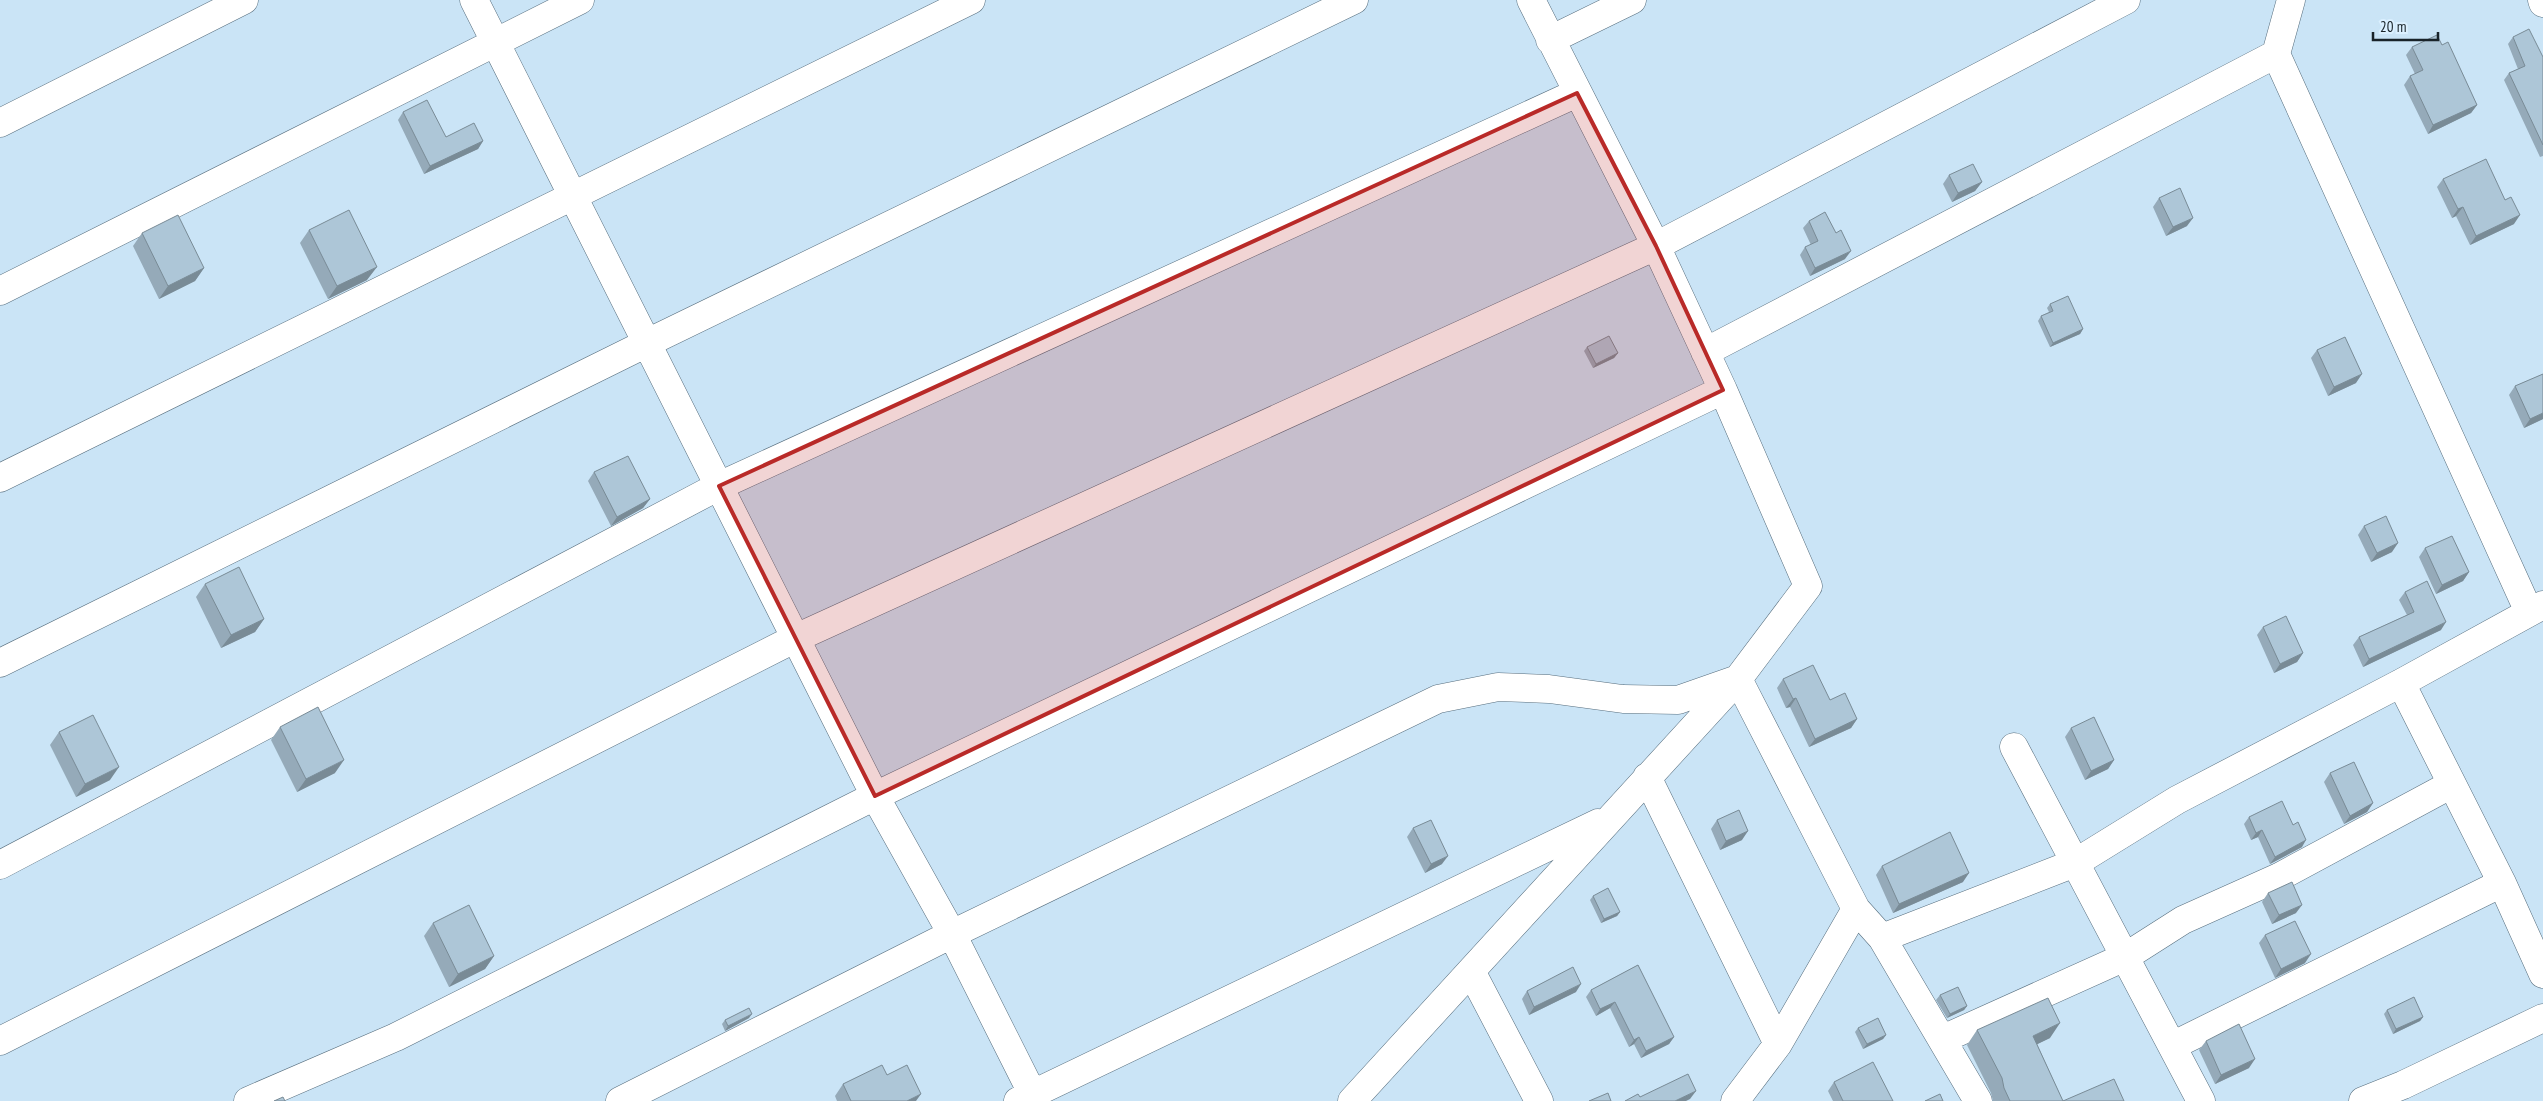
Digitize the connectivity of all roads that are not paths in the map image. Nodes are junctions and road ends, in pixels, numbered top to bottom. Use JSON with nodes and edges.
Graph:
{"nodes":[{"id":1,"x":244,"y":0,"type":"edge"},
{"id":2,"x":474,"y":0,"type":"edge"},
{"id":3,"x":580,"y":0,"type":"edge"},
{"id":4,"x":972,"y":0,"type":"edge"},
{"id":5,"x":1354,"y":0,"type":"edge"},
{"id":6,"x":1531,"y":0,"type":"edge"},
{"id":7,"x":1632,"y":0,"type":"edge"},
{"id":8,"x":2126,"y":0,"type":"edge"},
{"id":9,"x":2291,"y":0,"type":"edge"},
{"id":10,"x":1550,"y":40,"type":"junction"},
{"id":11,"x":496,"y":41,"type":"junction"},
{"id":12,"x":2276,"y":54,"type":"junction"},
{"id":13,"x":1576,"y":93,"type":"junction"},
{"id":14,"x":0,"y":123,"type":"edge"},
{"id":15,"x":572,"y":196,"type":"junction"},
{"id":16,"x":1656,"y":246,"type":"junction"},
{"id":17,"x":0,"y":292,"type":"edge"},
{"id":18,"x":647,"y":343,"type":"junction"},
{"id":19,"x":1705,"y":352,"type":"junction"},
{"id":20,"x":1723,"y":390,"type":"junction"},
{"id":21,"x":0,"y":478,"type":"edge"},
{"id":22,"x":719,"y":486,"type":"junction"},
{"id":23,"x":2536,"y":608,"type":"edge"},
{"id":24,"x":796,"y":638,"type":"junction"},
{"id":25,"x":0,"y":663,"type":"edge"},
{"id":26,"x":1738,"y":679,"type":"junction"},
{"id":27,"x":2401,"y":683,"type":"junction"},
{"id":28,"x":2014,"y":747,"type":"dead end"},
{"id":29,"x":1647,"y":777,"type":"junction"},
{"id":30,"x":2452,"y":784,"type":"junction"},
{"id":31,"x":875,"y":796,"type":"junction"},
{"id":32,"x":1610,"y":817,"type":"junction"},
{"id":33,"x":2075,"y":863,"type":"junction"},
{"id":34,"x":0,"y":865,"type":"edge"},
{"id":35,"x":2502,"y":883,"type":"junction"},
{"id":36,"x":1856,"y":909,"type":"junction"},
{"id":37,"x":952,"y":934,"type":"junction"},
{"id":38,"x":1882,"y":938,"type":"junction"},
{"id":39,"x":2125,"y":957,"type":"junction"},
{"id":40,"x":1471,"y":971,"type":"junction"},
{"id":41,"x":2543,"y":974,"type":"edge"},
{"id":42,"x":2543,"y":1018,"type":"edge"},
{"id":43,"x":1943,"y":1038,"type":"junction"},
{"id":44,"x":0,"y":1041,"type":"edge"},
{"id":45,"x":1778,"y":1044,"type":"junction"},
{"id":46,"x":2172,"y":1046,"type":"junction"},
{"id":47,"x":1029,"y":1099,"type":"edge"},
{"id":48,"x":248,"y":1101,"type":"edge"},
{"id":49,"x":620,"y":1101,"type":"edge"},
{"id":50,"x":1352,"y":1101,"type":"edge"},
{"id":51,"x":1540,"y":1101,"type":"edge"},
{"id":52,"x":1735,"y":1101,"type":"edge"},
{"id":53,"x":1978,"y":1101,"type":"edge"},
{"id":54,"x":2202,"y":1101,"type":"edge"},
{"id":55,"x":2363,"y":1101,"type":"edge"}],
"edges":[{"from":1,"to":14,"type":"street"},
{"from":2,"to":11,"type":"street"},
{"from":3,"to":11,"type":"street"},
{"from":4,"to":15,"type":"street"},
{"from":5,"to":18,"type":"street"},
{"from":6,"to":10,"type":"street"},
{"from":7,"to":10,"type":"street"},
{"from":8,"to":16,"type":"street"},
{"from":9,"to":12,"type":"street"},
{"from":10,"to":13,"type":"street"},
{"from":11,"to":15,"type":"street"},
{"from":11,"to":17,"type":"street"},
{"from":12,"to":19,"type":"street"},
{"from":12,"to":23,"type":"street"},
{"from":13,"to":16,"type":"street"},
{"from":13,"to":22,"type":"street"},
{"from":15,"to":18,"type":"street"},
{"from":15,"to":21,"type":"street"},
{"from":16,"to":19,"type":"street"},
{"from":16,"to":24,"type":"street"},
{"from":18,"to":22,"type":"street"},
{"from":18,"to":25,"type":"street"},
{"from":19,"to":20,"type":"street"},
{"from":20,"to":26,"type":"street"},
{"from":20,"to":31,"type":"street"},
{"from":22,"to":24,"type":"street"},
{"from":22,"to":34,"type":"street"},
{"from":23,"to":27,"type":"street"},
{"from":24,"to":31,"type":"street"},
{"from":24,"to":44,"type":"street"},
{"from":26,"to":29,"type":"street"},
{"from":26,"to":36,"type":"street"},
{"from":26,"to":37,"type":"street"},
{"from":27,"to":30,"type":"street"},
{"from":27,"to":33,"type":"street"},
{"from":28,"to":33,"type":"street"},
{"from":29,"to":32,"type":"street"},
{"from":29,"to":45,"type":"street"},
{"from":30,"to":35,"type":"street"},
{"from":30,"to":39,"type":"street"},
{"from":31,"to":37,"type":"street"},
{"from":31,"to":48,"type":"street"},
{"from":32,"to":40,"type":"street"},
{"from":32,"to":47,"type":"street"},
{"from":33,"to":38,"type":"street"},
{"from":33,"to":39,"type":"street"},
{"from":35,"to":41,"type":"street"},
{"from":35,"to":46,"type":"street"},
{"from":36,"to":38,"type":"street"},
{"from":36,"to":45,"type":"street"},
{"from":37,"to":47,"type":"street"},
{"from":37,"to":49,"type":"street"},
{"from":38,"to":43,"type":"street"},
{"from":39,"to":43,"type":"street"},
{"from":39,"to":46,"type":"street"},
{"from":40,"to":50,"type":"street"},
{"from":40,"to":51,"type":"street"},
{"from":42,"to":55,"type":"street"},
{"from":43,"to":53,"type":"street"},
{"from":45,"to":52,"type":"street"},
{"from":46,"to":54,"type":"street"}]}
